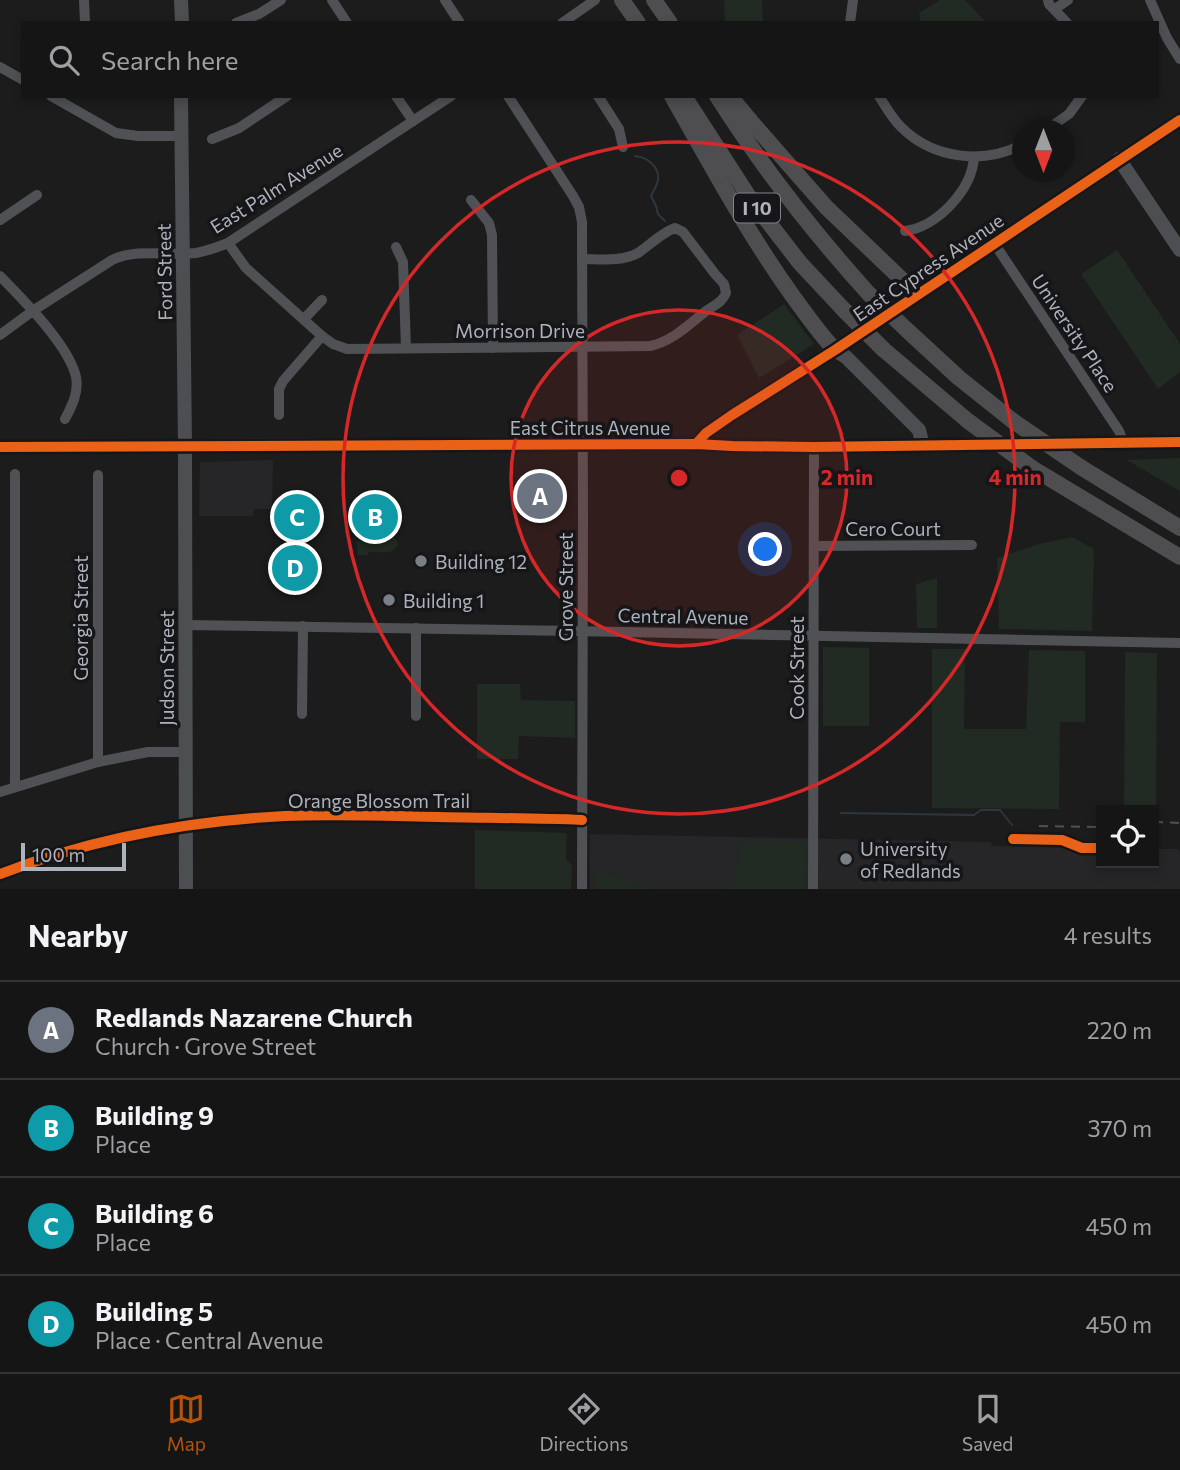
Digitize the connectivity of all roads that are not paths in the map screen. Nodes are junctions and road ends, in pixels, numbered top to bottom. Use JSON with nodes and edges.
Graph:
{"nodes":[{"id":1,"x":84,"y":0,"type":"edge"},
{"id":2,"x":181,"y":0,"type":"edge"},
{"id":3,"x":281,"y":0,"type":"edge"},
{"id":4,"x":332,"y":0,"type":"edge"},
{"id":5,"x":445,"y":0,"type":"edge"},
{"id":6,"x":596,"y":0,"type":"edge"},
{"id":7,"x":853,"y":0,"type":"edge"},
{"id":8,"x":1068,"y":0,"type":"edge"},
{"id":9,"x":1150,"y":0,"type":"edge"},
{"id":10,"x":624,"y":3,"type":"edge"},
{"id":11,"x":1051,"y":5,"type":"edge"},
{"id":12,"x":85,"y":21,"type":"edge"},
{"id":13,"x":182,"y":21,"type":"edge"},
{"id":14,"x":241,"y":21,"type":"edge"},
{"id":15,"x":346,"y":21,"type":"edge"},
{"id":16,"x":459,"y":21,"type":"edge"},
{"id":17,"x":565,"y":21,"type":"edge"},
{"id":18,"x":637,"y":21,"type":"edge"},
{"id":19,"x":850,"y":21,"type":"edge"},
{"id":20,"x":1065,"y":21,"type":"edge"},
{"id":21,"x":1180,"y":58,"type":"edge"},
{"id":22,"x":0,"y":67,"type":"edge"},
{"id":23,"x":21,"y":79,"type":"edge"},
{"id":24,"x":181,"y":98,"type":"edge"},
{"id":25,"x":284,"y":98,"type":"edge"},
{"id":26,"x":397,"y":98,"type":"edge"},
{"id":27,"x":448,"y":98,"type":"edge"},
{"id":28,"x":509,"y":98,"type":"edge"},
{"id":29,"x":599,"y":98,"type":"edge"},
{"id":30,"x":673,"y":98,"type":"edge"},
{"id":31,"x":685,"y":98,"type":"edge"},
{"id":32,"x":718,"y":98,"type":"edge"},
{"id":33,"x":732,"y":98,"type":"edge"},
{"id":34,"x":880,"y":98,"type":"edge"},
{"id":35,"x":1081,"y":98,"type":"edge"},
{"id":36,"x":68,"y":101,"type":"edge"},
{"id":37,"x":1062,"y":119,"type":"edge"},
{"id":38,"x":1180,"y":120,"type":"edge"},
{"id":39,"x":413,"y":121,"type":"junction"},
{"id":40,"x":181,"y":136,"type":"junction"},
{"id":41,"x":212,"y":139,"type":"dead end"},
{"id":42,"x":623,"y":147,"type":"dead end"},
{"id":43,"x":1012,"y":148,"type":"edge"},
{"id":44,"x":974,"y":157,"type":"junction"},
{"id":45,"x":1119,"y":159,"type":"junction"},
{"id":46,"x":37,"y":195,"type":"dead end"},
{"id":47,"x":471,"y":200,"type":"dead end"},
{"id":48,"x":0,"y":220,"type":"edge"},
{"id":49,"x":905,"y":231,"type":"dead end"},
{"id":50,"x":228,"y":243,"type":"junction"},
{"id":51,"x":994,"y":243,"type":"junction"},
{"id":52,"x":396,"y":247,"type":"dead end"},
{"id":53,"x":1180,"y":250,"type":"edge"},
{"id":54,"x":184,"y":254,"type":"junction"},
{"id":55,"x":582,"y":259,"type":"junction"},
{"id":56,"x":0,"y":276,"type":"edge"},
{"id":57,"x":917,"y":294,"type":"junction"},
{"id":58,"x":322,"y":300,"type":"dead end"},
{"id":59,"x":34,"y":310,"type":"junction"},
{"id":60,"x":304,"y":319,"type":"junction"},
{"id":61,"x":0,"y":335,"type":"edge"},
{"id":62,"x":322,"y":336,"type":"junction"},
{"id":63,"x":406,"y":348,"type":"junction"},
{"id":64,"x":494,"y":348,"type":"junction"},
{"id":65,"x":583,"y":348,"type":"junction"},
{"id":66,"x":835,"y":350,"type":"junction"},
{"id":67,"x":279,"y":415,"type":"dead end"},
{"id":68,"x":65,"y":419,"type":"dead end"},
{"id":69,"x":1180,"y":442,"type":"edge"},
{"id":70,"x":696,"y":444,"type":"junction"},
{"id":71,"x":1124,"y":444,"type":"junction"},
{"id":72,"x":583,"y":445,"type":"junction"},
{"id":73,"x":185,"y":446,"type":"junction"},
{"id":74,"x":923,"y":446,"type":"junction"},
{"id":75,"x":0,"y":447,"type":"edge"},
{"id":76,"x":814,"y":447,"type":"junction"},
{"id":77,"x":15,"y":474,"type":"dead end"},
{"id":78,"x":98,"y":475,"type":"dead end"},
{"id":79,"x":1175,"y":525,"type":"edge"},
{"id":80,"x":972,"y":545,"type":"dead end"},
{"id":81,"x":814,"y":546,"type":"junction"},
{"id":82,"x":1176,"y":555,"type":"edge"},
{"id":83,"x":186,"y":625,"type":"junction"},
{"id":84,"x":303,"y":626,"type":"junction"},
{"id":85,"x":416,"y":628,"type":"junction"},
{"id":86,"x":582,"y":631,"type":"junction"},
{"id":87,"x":813,"y":636,"type":"junction"},
{"id":88,"x":1180,"y":643,"type":"edge"},
{"id":89,"x":302,"y":714,"type":"dead end"},
{"id":90,"x":415,"y":716,"type":"dead end"},
{"id":91,"x":185,"y":752,"type":"junction"},
{"id":92,"x":98,"y":762,"type":"junction"},
{"id":93,"x":15,"y":786,"type":"junction"},
{"id":94,"x":0,"y":792,"type":"edge"},
{"id":95,"x":186,"y":889,"type":"edge"},
{"id":96,"x":582,"y":889,"type":"edge"},
{"id":97,"x":813,"y":889,"type":"edge"}],
"edges":[{"from":1,"to":12,"type":"street"},
{"from":2,"to":13,"type":"main road"},
{"from":3,"to":14,"type":"street"},
{"from":4,"to":15,"type":"street"},
{"from":5,"to":16,"type":"street"},
{"from":6,"to":17,"type":"street"},
{"from":7,"to":19,"type":"street"},
{"from":8,"to":11,"type":"street"},
{"from":9,"to":21,"type":"street"},
{"from":10,"to":18,"type":"highway"},
{"from":11,"to":20,"type":"street"},
{"from":22,"to":23,"type":"street"},
{"from":24,"to":40,"type":"main road","name":"Ford Street"},
{"from":25,"to":41,"type":"street"},
{"from":26,"to":39,"type":"street"},
{"from":27,"to":39,"type":"street","name":"East Palm Avenue"},
{"from":28,"to":55,"type":"street","name":"Grove Street"},
{"from":29,"to":42,"type":"street"},
{"from":30,"to":66,"type":"highway"},
{"from":31,"to":82,"type":"highway","number":"I 10","bridge":true},
{"from":32,"to":79,"type":"highway","number":"I 10","bridge":true},
{"from":33,"to":57,"type":"highway"},
{"from":34,"to":44,"type":"street"},
{"from":35,"to":37,"type":"street"},
{"from":36,"to":40,"type":"street"},
{"from":38,"to":45,"type":"main road","name":"East Cypress Avenue"},
{"from":39,"to":50,"type":"street","name":"East Palm Avenue"},
{"from":40,"to":54,"type":"main road","name":"Ford Street"},
{"from":43,"to":44,"type":"street"},
{"from":44,"to":49,"type":"street"},
{"from":45,"to":51,"type":"main road","name":"East Cypress Avenue"},
{"from":45,"to":53,"type":"main road"},
{"from":46,"to":48,"type":"street"},
{"from":47,"to":64,"type":"street"},
{"from":50,"to":54,"type":"street","name":"East Palm Avenue"},
{"from":50,"to":60,"type":"street","name":"Morrison Drive"},
{"from":51,"to":57,"type":"main road","name":"East Cypress Avenue"},
{"from":51,"to":71,"type":"street","name":"University Place"},
{"from":52,"to":63,"type":"street"},
{"from":54,"to":59,"type":"street","name":"East Palm Avenue"},
{"from":54,"to":73,"type":"main road","name":"Ford Street"},
{"from":55,"to":65,"type":"street","name":"Grove Street"},
{"from":55,"to":65,"type":"street","name":"Morrison Drive"},
{"from":56,"to":59,"type":"street"},
{"from":57,"to":66,"type":"main road","name":"East Cypress Avenue"},
{"from":58,"to":60,"type":"street"},
{"from":59,"to":61,"type":"street","name":"East Palm Avenue"},
{"from":59,"to":68,"type":"street"},
{"from":60,"to":62,"type":"street","name":"Morrison Drive"},
{"from":62,"to":63,"type":"street","name":"Morrison Drive"},
{"from":62,"to":67,"type":"street"},
{"from":63,"to":64,"type":"street","name":"Morrison Drive"},
{"from":64,"to":65,"type":"street","name":"Morrison Drive"},
{"from":65,"to":72,"type":"street","name":"Grove Street"},
{"from":66,"to":70,"type":"main road","name":"East Cypress Avenue"},
{"from":66,"to":74,"type":"main road"},
{"from":69,"to":71,"type":"main road","name":"East Citrus Avenue"},
{"from":70,"to":72,"type":"main road","name":"East Citrus Avenue"},
{"from":70,"to":76,"type":"main road","name":"East Citrus Avenue"},
{"from":71,"to":74,"type":"main road","name":"East Citrus Avenue"},
{"from":72,"to":73,"type":"main road","name":"East Citrus Avenue"},
{"from":72,"to":86,"type":"street","name":"Grove Street"},
{"from":73,"to":75,"type":"street","name":"East Citrus Avenue"},
{"from":73,"to":83,"type":"main road","name":"Judson Street"},
{"from":74,"to":76,"type":"main road","name":"East Citrus Avenue"},
{"from":76,"to":81,"type":"street","name":"Cook Street"},
{"from":77,"to":93,"type":"street"},
{"from":78,"to":92,"type":"street","name":"Georgia Street"},
{"from":80,"to":81,"type":"street","name":"Cero Court"},
{"from":81,"to":87,"type":"street","name":"Cook Street"},
{"from":83,"to":84,"type":"street","name":"Central Avenue"},
{"from":83,"to":91,"type":"main road","name":"Judson Street"},
{"from":84,"to":85,"type":"street","name":"Central Avenue"},
{"from":84,"to":89,"type":"street"},
{"from":85,"to":86,"type":"street","name":"Central Avenue"},
{"from":85,"to":90,"type":"street"},
{"from":86,"to":87,"type":"street","name":"Central Avenue"},
{"from":86,"to":96,"type":"street","name":"Grove Street"},
{"from":87,"to":88,"type":"street","name":"Central Avenue"},
{"from":87,"to":97,"type":"street","name":"Cook Street"},
{"from":91,"to":92,"type":"street"},
{"from":91,"to":95,"type":"main road","name":"Judson Street"},
{"from":92,"to":93,"type":"street"},
{"from":93,"to":94,"type":"street"}]}
